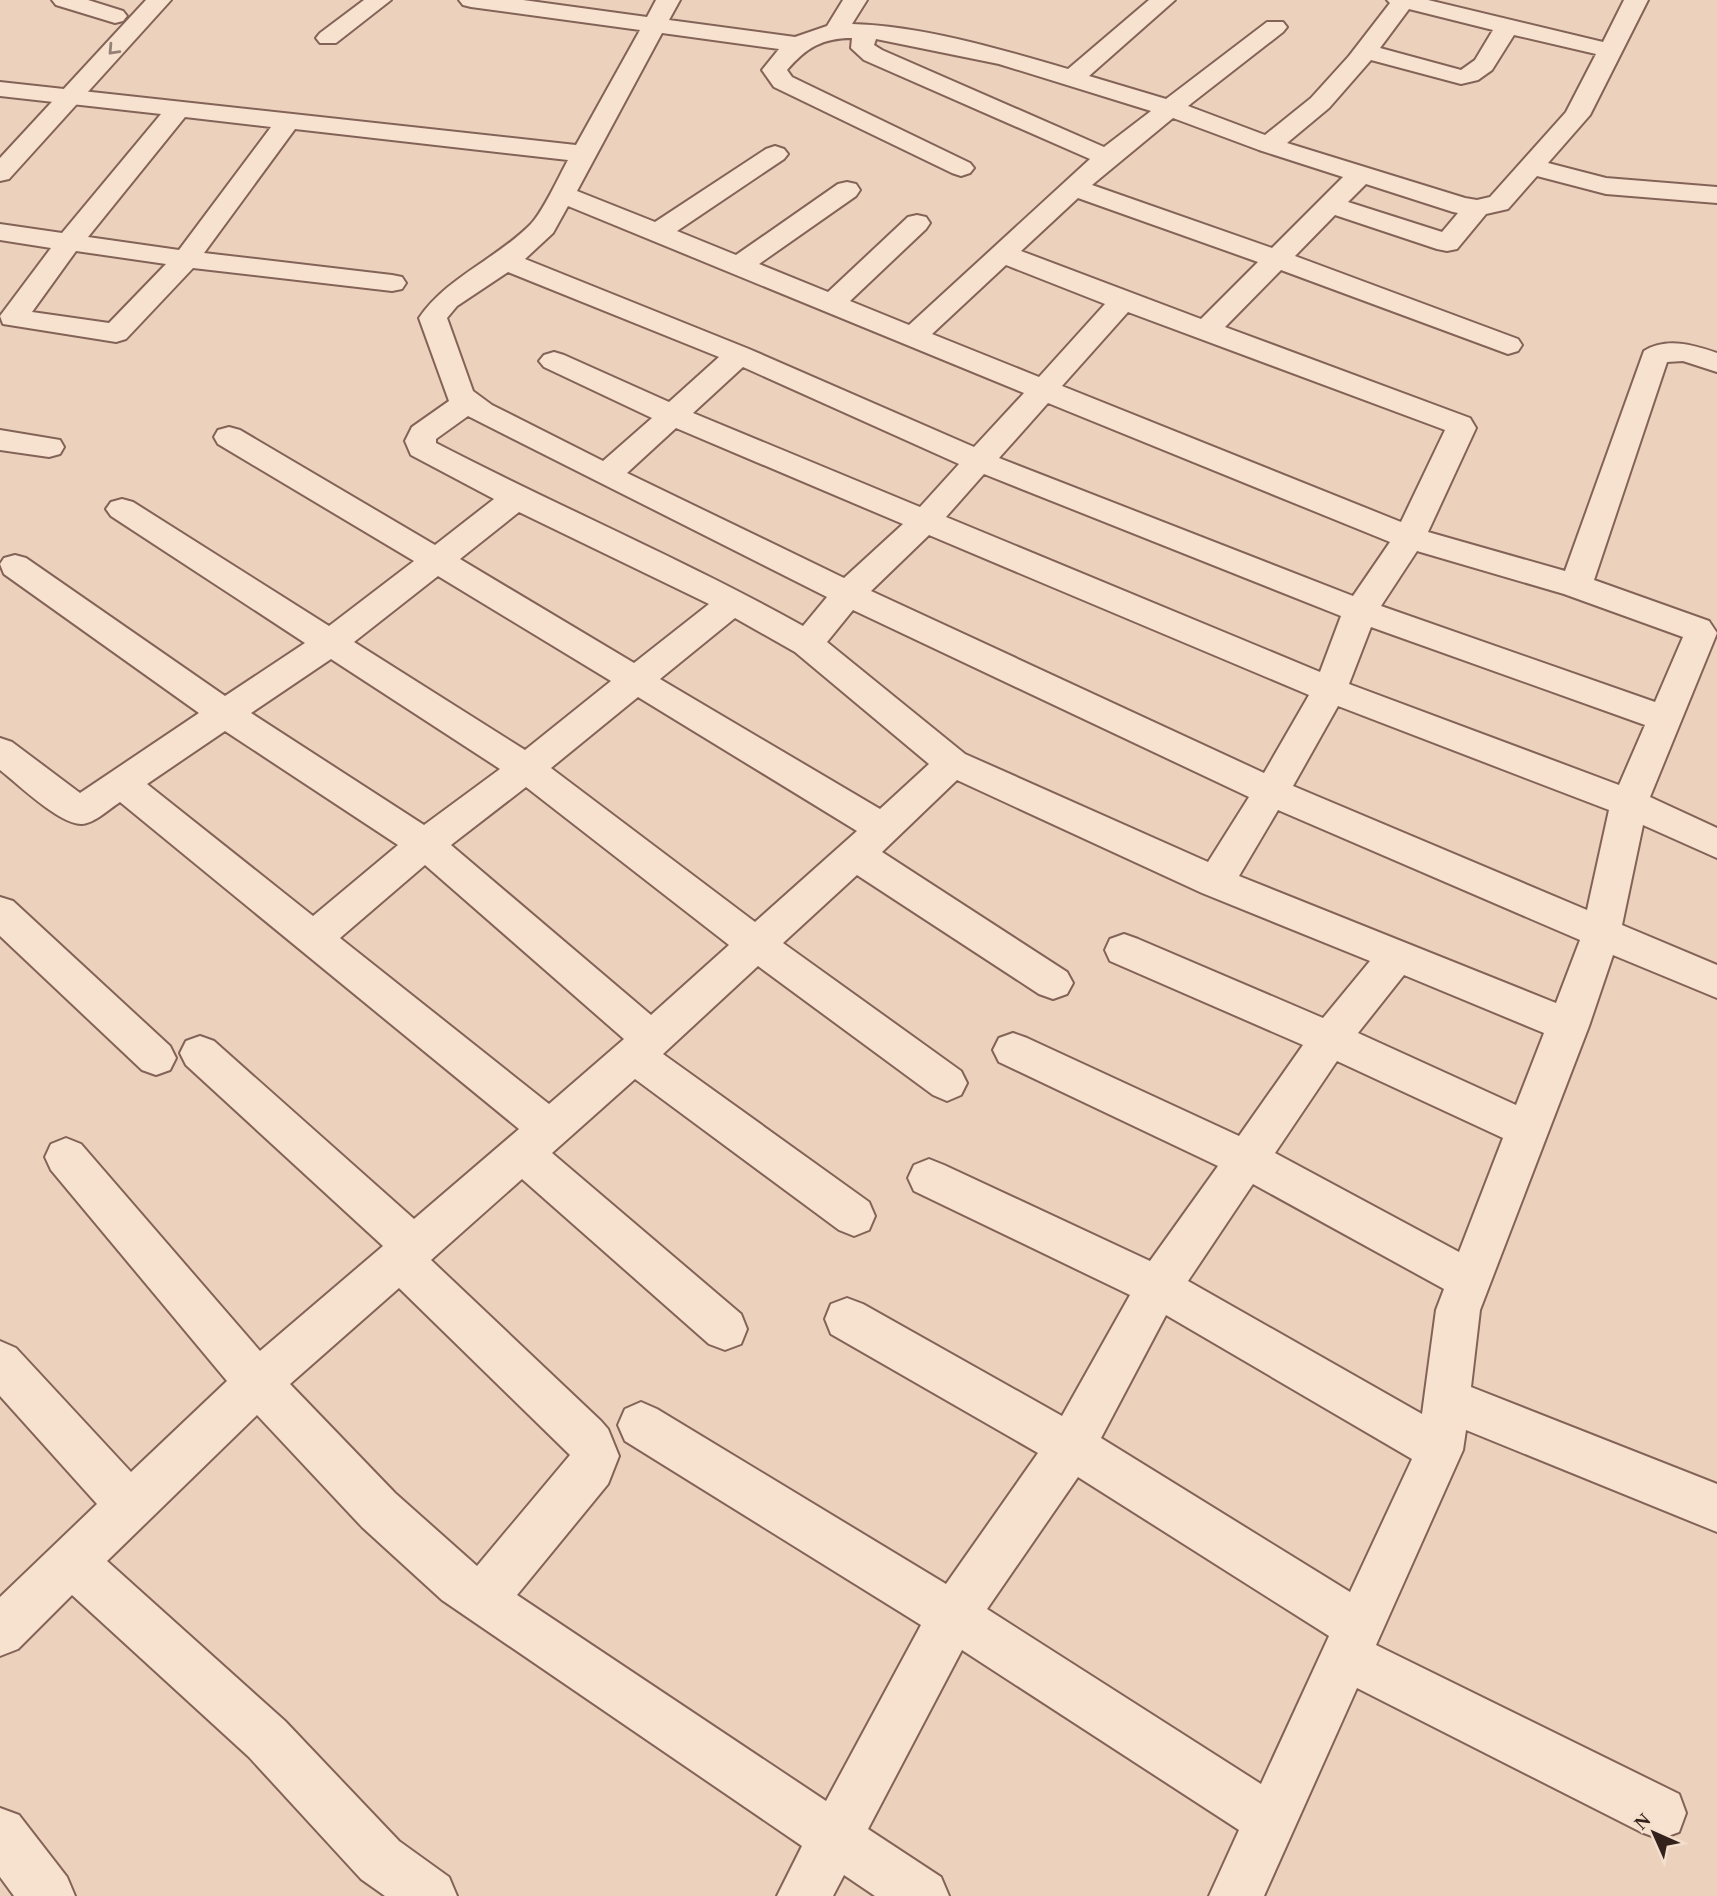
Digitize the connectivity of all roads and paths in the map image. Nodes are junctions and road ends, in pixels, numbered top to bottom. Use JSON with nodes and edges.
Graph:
{"nodes":[{"id":1,"x":64,"y":0,"type":"edge"},
{"id":2,"x":159,"y":0,"type":"edge"},
{"id":3,"x":379,"y":0,"type":"edge"},
{"id":4,"x":471,"y":0,"type":"edge"},
{"id":5,"x":668,"y":0,"type":"edge"},
{"id":6,"x":855,"y":0,"type":"edge"},
{"id":7,"x":1163,"y":0,"type":"edge"},
{"id":8,"x":1636,"y":0,"type":"edge"},
{"id":9,"x":1401,"y":1,"type":"edge"},
{"id":10,"x":122,"y":8,"type":"edge"},
{"id":11,"x":654,"y":24,"type":"junction"},
{"id":12,"x":1507,"y":26,"type":"junction"},
{"id":13,"x":1275,"y":27,"type":"dead end"},
{"id":14,"x":836,"y":30,"type":"junction"},
{"id":15,"x":869,"y":32,"type":"junction"},
{"id":16,"x":328,"y":38,"type":"dead end"},
{"id":17,"x":796,"y":44,"type":"junction"},
{"id":18,"x":1365,"y":51,"type":"junction"},
{"id":19,"x":1612,"y":51,"type":"junction"},
{"id":20,"x":1070,"y":80,"type":"junction"},
{"id":21,"x":0,"y":89,"type":"edge"},
{"id":22,"x":44,"y":93,"type":"junction"},
{"id":23,"x":71,"y":96,"type":"junction"},
{"id":24,"x":180,"y":107,"type":"junction"},
{"id":25,"x":1169,"y":108,"type":"junction"},
{"id":26,"x":288,"y":121,"type":"junction"},
{"id":27,"x":9,"y":129,"type":"dead end"},
{"id":28,"x":1268,"y":145,"type":"junction"},
{"id":29,"x":583,"y":154,"type":"junction"},
{"id":30,"x":775,"y":154,"type":"dead end"},
{"id":31,"x":1107,"y":157,"type":"junction"},
{"id":32,"x":1532,"y":167,"type":"junction"},
{"id":33,"x":961,"y":168,"type":"dead end"},
{"id":34,"x":0,"y":173,"type":"edge"},
{"id":35,"x":1361,"y":174,"type":"junction"},
{"id":36,"x":1074,"y":188,"type":"junction"},
{"id":37,"x":847,"y":190,"type":"dead end"},
{"id":38,"x":561,"y":194,"type":"junction"},
{"id":39,"x":1717,"y":195,"type":"edge"},
{"id":40,"x":1331,"y":205,"type":"junction"},
{"id":41,"x":1477,"y":208,"type":"junction"},
{"id":42,"x":917,"y":223,"type":"dead end"},
{"id":43,"x":0,"y":232,"type":"edge"},
{"id":44,"x":657,"y":233,"type":"junction"},
{"id":45,"x":69,"y":242,"type":"junction"},
{"id":46,"x":1003,"y":254,"type":"junction"},
{"id":47,"x":1278,"y":259,"type":"junction"},
{"id":48,"x":186,"y":260,"type":"junction"},
{"id":49,"x":506,"y":261,"type":"junction"},
{"id":50,"x":738,"y":266,"type":"junction"},
{"id":51,"x":392,"y":283,"type":"dead end"},
{"id":52,"x":1124,"y":301,"type":"junction"},
{"id":53,"x":831,"y":304,"type":"junction"},
{"id":54,"x":1206,"y":330,"type":"junction"},
{"id":55,"x":912,"y":337,"type":"junction"},
{"id":56,"x":1508,"y":345,"type":"dead end"},
{"id":57,"x":739,"y":355,"type":"junction"},
{"id":58,"x":554,"y":361,"type":"dead end"},
{"id":59,"x":1717,"y":363,"type":"edge"},
{"id":60,"x":1045,"y":390,"type":"junction"},
{"id":61,"x":469,"y":401,"type":"junction"},
{"id":62,"x":671,"y":415,"type":"junction"},
{"id":63,"x":229,"y":437,"type":"dead end"},
{"id":64,"x":0,"y":440,"type":"edge"},
{"id":65,"x":49,"y":447,"type":"dead end"},
{"id":66,"x":979,"y":461,"type":"junction"},
{"id":67,"x":606,"y":475,"type":"junction"},
{"id":68,"x":516,"y":498,"type":"junction"},
{"id":69,"x":122,"y":509,"type":"dead end"},
{"id":70,"x":925,"y":521,"type":"junction"},
{"id":71,"x":1409,"y":538,"type":"junction"},
{"id":72,"x":437,"y":560,"type":"junction"},
{"id":73,"x":15,"y":566,"type":"dead end"},
{"id":74,"x":1576,"y":586,"type":"junction"},
{"id":75,"x":848,"y":594,"type":"junction"},
{"id":76,"x":733,"y":602,"type":"junction"},
{"id":77,"x":1360,"y":611,"type":"junction"},
{"id":78,"x":331,"y":642,"type":"junction"},
{"id":79,"x":807,"y":644,"type":"junction"},
{"id":80,"x":636,"y":680,"type":"junction"},
{"id":81,"x":1330,"y":690,"type":"junction"},
{"id":82,"x":223,"y":712,"type":"junction"},
{"id":83,"x":1665,"y":719,"type":"junction"},
{"id":84,"x":0,"y":751,"type":"edge"},
{"id":85,"x":952,"y":762,"type":"junction"},
{"id":86,"x":526,"y":768,"type":"junction"},
{"id":87,"x":122,"y":783,"type":"junction"},
{"id":88,"x":1271,"y":793,"type":"junction"},
{"id":89,"x":1629,"y":803,"type":"junction"},
{"id":90,"x":869,"y":841,"type":"junction"},
{"id":91,"x":425,"y":844,"type":"junction"},
{"id":92,"x":1717,"y":844,"type":"edge"},
{"id":93,"x":1215,"y":883,"type":"junction"},
{"id":94,"x":0,"y":912,"type":"edge"},
{"id":95,"x":1602,"y":931,"type":"junction"},
{"id":96,"x":312,"y":939,"type":"junction"},
{"id":97,"x":756,"y":944,"type":"junction"},
{"id":98,"x":1124,"y":950,"type":"dead end"},
{"id":99,"x":1397,"y":955,"type":"junction"},
{"id":100,"x":1717,"y":982,"type":"edge"},
{"id":101,"x":1053,"y":983,"type":"dead end"},
{"id":102,"x":1569,"y":1026,"type":"junction"},
{"id":103,"x":1330,"y":1039,"type":"junction"},
{"id":104,"x":643,"y":1047,"type":"junction"},
{"id":105,"x":1013,"y":1050,"type":"dead end"},
{"id":106,"x":200,"y":1053,"type":"dead end"},
{"id":107,"x":156,"y":1058,"type":"dead end"},
{"id":108,"x":947,"y":1083,"type":"dead end"},
{"id":109,"x":1528,"y":1130,"type":"junction"},
{"id":110,"x":536,"y":1141,"type":"junction"},
{"id":111,"x":66,"y":1157,"type":"dead end"},
{"id":112,"x":1248,"y":1160,"type":"junction"},
{"id":113,"x":929,"y":1178,"type":"dead end"},
{"id":114,"x":854,"y":1216,"type":"dead end"},
{"id":115,"x":407,"y":1253,"type":"junction"},
{"id":116,"x":1469,"y":1280,"type":"junction"},
{"id":117,"x":1158,"y":1287,"type":"junction"},
{"id":118,"x":848,"y":1319,"type":"dead end"},
{"id":119,"x":725,"y":1329,"type":"dead end"},
{"id":120,"x":0,"y":1363,"type":"edge"},
{"id":121,"x":257,"y":1382,"type":"junction"},
{"id":122,"x":1447,"y":1400,"type":"junction"},
{"id":123,"x":641,"y":1425,"type":"dead end"},
{"id":124,"x":1071,"y":1446,"type":"junction"},
{"id":125,"x":1440,"y":1450,"type":"junction"},
{"id":126,"x":130,"y":1505,"type":"junction"},
{"id":127,"x":1717,"y":1508,"type":"edge"},
{"id":128,"x":72,"y":1563,"type":"junction"},
{"id":129,"x":481,"y":1600,"type":"junction"},
{"id":130,"x":953,"y":1616,"type":"junction"},
{"id":131,"x":0,"y":1631,"type":"edge"},
{"id":132,"x":1353,"y":1642,"type":"junction"},
{"id":133,"x":1660,"y":1813,"type":"dead end"},
{"id":134,"x":1270,"y":1820,"type":"junction"},
{"id":135,"x":0,"y":1834,"type":"edge"},
{"id":136,"x":835,"y":1838,"type":"junction"},
{"id":137,"x":36,"y":1891,"type":"edge"},
{"id":138,"x":1239,"y":1895,"type":"edge"},
{"id":139,"x":430,"y":1896,"type":"edge"},
{"id":140,"x":804,"y":1896,"type":"edge"},
{"id":141,"x":922,"y":1896,"type":"edge"}],
"edges":[{"from":1,"to":10,"type":"street"},
{"from":2,"to":23,"type":"street","one_way":true},
{"from":3,"to":16,"type":"street"},
{"from":4,"to":11,"type":"street"},
{"from":5,"to":11,"type":"street"},
{"from":6,"to":14,"type":"street"},
{"from":7,"to":20,"type":"street"},
{"from":8,"to":19,"type":"street"},
{"from":9,"to":12,"type":"street"},
{"from":9,"to":18,"type":"street"},
{"from":10,"to":22,"type":"street"},
{"from":11,"to":17,"type":"street"},
{"from":11,"to":29,"type":"street"},
{"from":12,"to":18,"type":"street"},
{"from":12,"to":19,"type":"street"},
{"from":13,"to":25,"type":"street"},
{"from":14,"to":15,"type":"street"},
{"from":14,"to":17,"type":"street"},
{"from":15,"to":20,"type":"street"},
{"from":15,"to":31,"type":"street"},
{"from":17,"to":33,"type":"street"},
{"from":18,"to":28,"type":"street"},
{"from":19,"to":32,"type":"street"},
{"from":20,"to":25,"type":"street"},
{"from":21,"to":22,"type":"street"},
{"from":22,"to":23,"type":"street"},
{"from":22,"to":27,"type":"street"},
{"from":23,"to":24,"type":"street"},
{"from":23,"to":34,"type":"street"},
{"from":24,"to":26,"type":"street"},
{"from":24,"to":45,"type":"street"},
{"from":25,"to":28,"type":"street"},
{"from":25,"to":31,"type":"street"},
{"from":26,"to":29,"type":"street"},
{"from":26,"to":48,"type":"street"},
{"from":28,"to":35,"type":"street"},
{"from":29,"to":38,"type":"street"},
{"from":30,"to":44,"type":"street"},
{"from":31,"to":36,"type":"street"},
{"from":32,"to":39,"type":"street"},
{"from":32,"to":41,"type":"street"},
{"from":35,"to":40,"type":"street"},
{"from":35,"to":41,"type":"street"},
{"from":36,"to":46,"type":"street"},
{"from":36,"to":47,"type":"street"},
{"from":37,"to":50,"type":"street"},
{"from":38,"to":44,"type":"street"},
{"from":38,"to":49,"type":"street"},
{"from":40,"to":41,"type":"street"},
{"from":40,"to":47,"type":"street"},
{"from":42,"to":53,"type":"street"},
{"from":43,"to":45,"type":"street"},
{"from":44,"to":50,"type":"street"},
{"from":45,"to":48,"type":"street"},
{"from":45,"to":48,"type":"street"},
{"from":46,"to":52,"type":"street"},
{"from":46,"to":55,"type":"street"},
{"from":47,"to":54,"type":"street"},
{"from":47,"to":56,"type":"street"},
{"from":48,"to":51,"type":"street"},
{"from":49,"to":57,"type":"street"},
{"from":49,"to":61,"type":"street"},
{"from":50,"to":53,"type":"street"},
{"from":52,"to":54,"type":"street"},
{"from":52,"to":60,"type":"street"},
{"from":53,"to":55,"type":"street"},
{"from":54,"to":71,"type":"street"},
{"from":55,"to":60,"type":"street"},
{"from":57,"to":62,"type":"street"},
{"from":57,"to":66,"type":"street"},
{"from":58,"to":62,"type":"street"},
{"from":59,"to":74,"type":"street"},
{"from":60,"to":66,"type":"street"},
{"from":60,"to":71,"type":"street"},
{"from":61,"to":67,"type":"street"},
{"from":61,"to":68,"type":"street"},
{"from":62,"to":67,"type":"street"},
{"from":62,"to":70,"type":"street"},
{"from":63,"to":72,"type":"street"},
{"from":64,"to":65,"type":"street"},
{"from":66,"to":70,"type":"street"},
{"from":66,"to":77,"type":"street"},
{"from":67,"to":75,"type":"street"},
{"from":68,"to":72,"type":"street"},
{"from":68,"to":76,"type":"street"},
{"from":69,"to":78,"type":"street"},
{"from":70,"to":75,"type":"street"},
{"from":70,"to":81,"type":"street"},
{"from":71,"to":74,"type":"street"},
{"from":71,"to":77,"type":"street"},
{"from":72,"to":78,"type":"street"},
{"from":72,"to":80,"type":"street"},
{"from":73,"to":82,"type":"street"},
{"from":74,"to":83,"type":"street"},
{"from":75,"to":79,"type":"street"},
{"from":75,"to":88,"type":"street"},
{"from":76,"to":79,"type":"street"},
{"from":76,"to":80,"type":"street"},
{"from":77,"to":81,"type":"street"},
{"from":77,"to":83,"type":"street"},
{"from":78,"to":82,"type":"street"},
{"from":78,"to":86,"type":"street"},
{"from":79,"to":85,"type":"street"},
{"from":80,"to":86,"type":"street"},
{"from":80,"to":90,"type":"street"},
{"from":81,"to":88,"type":"street"},
{"from":81,"to":89,"type":"street"},
{"from":82,"to":87,"type":"street"},
{"from":82,"to":91,"type":"street"},
{"from":83,"to":89,"type":"street"},
{"from":84,"to":87,"type":"street"},
{"from":85,"to":90,"type":"street"},
{"from":85,"to":93,"type":"street"},
{"from":86,"to":91,"type":"street"},
{"from":86,"to":97,"type":"street"},
{"from":87,"to":96,"type":"street"},
{"from":88,"to":93,"type":"street"},
{"from":88,"to":95,"type":"street"},
{"from":89,"to":92,"type":"street"},
{"from":89,"to":95,"type":"street"},
{"from":90,"to":97,"type":"street"},
{"from":90,"to":101,"type":"street"},
{"from":91,"to":96,"type":"street"},
{"from":91,"to":104,"type":"street"},
{"from":93,"to":99,"type":"street"},
{"from":94,"to":107,"type":"street"},
{"from":95,"to":100,"type":"street"},
{"from":95,"to":102,"type":"street"},
{"from":96,"to":110,"type":"street"},
{"from":97,"to":104,"type":"street"},
{"from":97,"to":108,"type":"street"},
{"from":98,"to":103,"type":"street"},
{"from":99,"to":102,"type":"street"},
{"from":99,"to":103,"type":"street"},
{"from":102,"to":109,"type":"street"},
{"from":103,"to":109,"type":"street"},
{"from":103,"to":112,"type":"street"},
{"from":104,"to":110,"type":"street"},
{"from":104,"to":114,"type":"street"},
{"from":105,"to":112,"type":"street"},
{"from":106,"to":115,"type":"street"},
{"from":109,"to":116,"type":"street"},
{"from":110,"to":115,"type":"street"},
{"from":110,"to":119,"type":"street"},
{"from":111,"to":121,"type":"street"},
{"from":112,"to":116,"type":"street"},
{"from":112,"to":117,"type":"street"},
{"from":113,"to":117,"type":"street"},
{"from":115,"to":121,"type":"street"},
{"from":115,"to":129,"type":"street"},
{"from":116,"to":122,"type":"street"},
{"from":117,"to":124,"type":"street"},
{"from":117,"to":125,"type":"street"},
{"from":118,"to":124,"type":"street"},
{"from":120,"to":126,"type":"street"},
{"from":121,"to":126,"type":"street"},
{"from":121,"to":129,"type":"street"},
{"from":122,"to":125,"type":"street"},
{"from":122,"to":127,"type":"street"},
{"from":123,"to":130,"type":"street"},
{"from":124,"to":130,"type":"street"},
{"from":124,"to":132,"type":"street"},
{"from":125,"to":132,"type":"street"},
{"from":126,"to":128,"type":"street"},
{"from":128,"to":131,"type":"street"},
{"from":128,"to":139,"type":"street"},
{"from":129,"to":136,"type":"street"},
{"from":130,"to":134,"type":"street"},
{"from":130,"to":136,"type":"street"},
{"from":132,"to":133,"type":"street"},
{"from":132,"to":134,"type":"street"},
{"from":134,"to":138,"type":"street"},
{"from":135,"to":137,"type":"street"},
{"from":136,"to":140,"type":"street"},
{"from":136,"to":141,"type":"street"}]}
